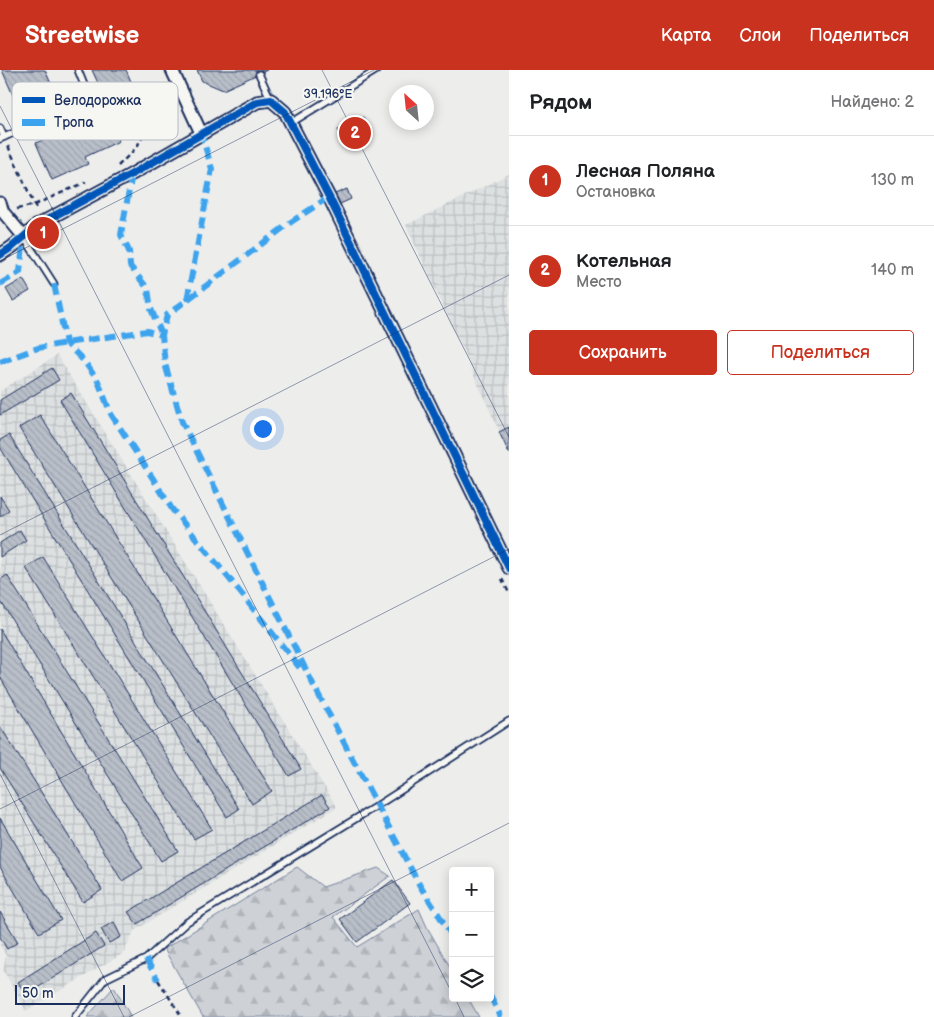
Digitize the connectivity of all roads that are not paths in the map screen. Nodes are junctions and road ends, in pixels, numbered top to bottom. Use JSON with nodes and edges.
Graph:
{"nodes":[{"id":1,"x":78,"y":70,"type":"edge"},
{"id":2,"x":376,"y":70,"type":"edge"},
{"id":3,"x":259,"y":74,"type":"dead end"},
{"id":4,"x":83,"y":82,"type":"edge"},
{"id":5,"x":178,"y":84,"type":"edge"},
{"id":6,"x":271,"y":100,"type":"junction"},
{"id":7,"x":290,"y":123,"type":"junction"},
{"id":8,"x":0,"y":128,"type":"edge"},
{"id":9,"x":201,"y":133,"type":"junction"},
{"id":10,"x":2,"y":138,"type":"edge"},
{"id":11,"x":2,"y":208,"type":"edge"},
{"id":12,"x":24,"y":237,"type":"junction"},
{"id":13,"x":0,"y":255,"type":"edge"},
{"id":14,"x":54,"y":284,"type":"dead end"},
{"id":15,"x":505,"y":572,"type":"edge"},
{"id":16,"x":509,"y":720,"type":"edge"},
{"id":17,"x":75,"y":1017,"type":"edge"}],
"edges":[{"from":1,"to":4,"type":"lane"},
{"from":2,"to":7,"type":"lane"},
{"from":3,"to":6,"type":"lane"},
{"from":5,"to":9,"type":"street"},
{"from":6,"to":7,"type":"street"},
{"from":6,"to":9,"type":"street"},
{"from":7,"to":15,"type":"street"},
{"from":8,"to":10,"type":"lane"},
{"from":9,"to":12,"type":"street"},
{"from":11,"to":12,"type":"street"},
{"from":12,"to":13,"type":"street"},
{"from":12,"to":14,"type":"lane"},
{"from":16,"to":17,"type":"lane"}]}
